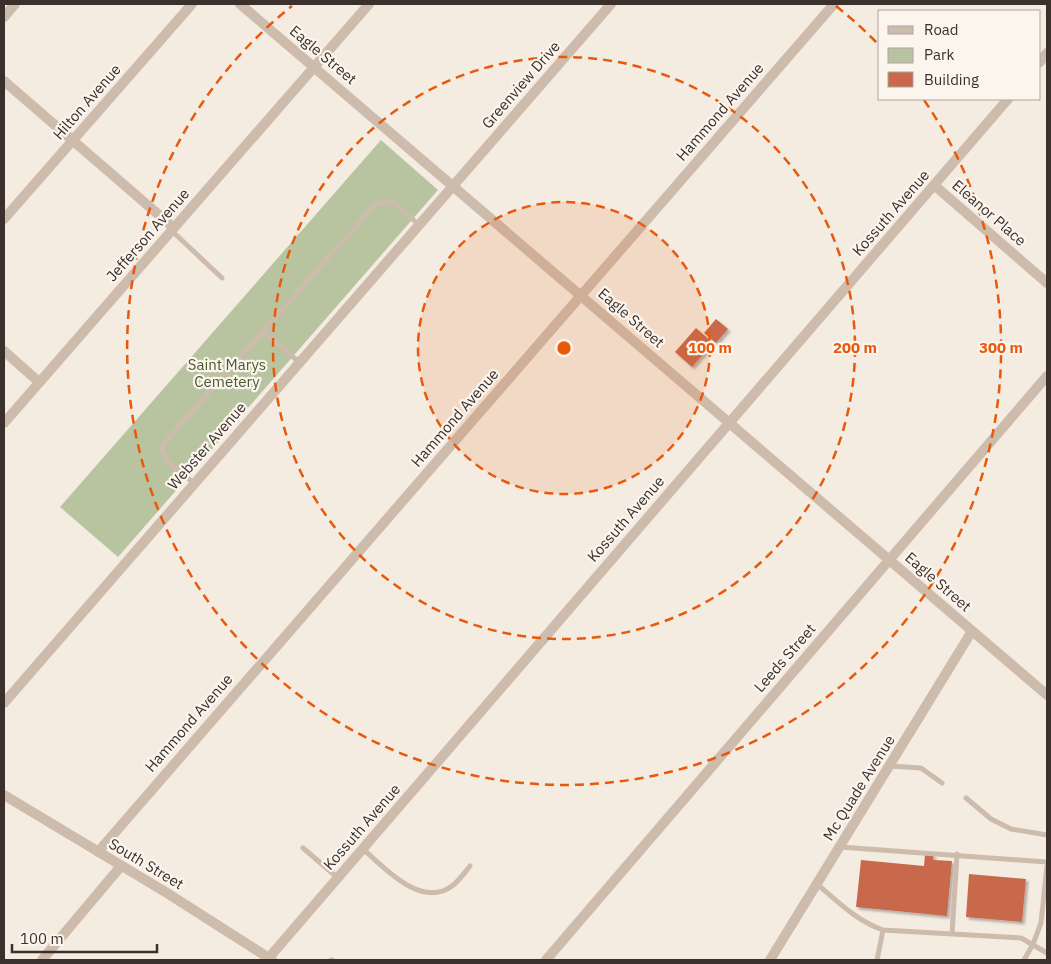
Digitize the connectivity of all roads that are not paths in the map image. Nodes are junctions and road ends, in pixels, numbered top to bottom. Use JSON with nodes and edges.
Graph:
{"nodes":[{"id":1,"x":15,"y":4,"type":"edge"},
{"id":2,"x":192,"y":4,"type":"edge"},
{"id":3,"x":240,"y":4,"type":"edge"},
{"id":4,"x":369,"y":4,"type":"edge"},
{"id":5,"x":611,"y":4,"type":"edge"},
{"id":6,"x":834,"y":4,"type":"edge"},
{"id":7,"x":4,"y":17,"type":"edge"},
{"id":8,"x":314,"y":66,"type":"junction"},
{"id":9,"x":4,"y":81,"type":"edge"},
{"id":10,"x":1007,"y":100,"type":"edge"},
{"id":11,"x":73,"y":141,"type":"junction"},
{"id":12,"x":934,"y":185,"type":"junction"},
{"id":13,"x":453,"y":186,"type":"junction"},
{"id":14,"x":4,"y":219,"type":"edge"},
{"id":15,"x":419,"y":225,"type":"junction"},
{"id":16,"x":172,"y":229,"type":"junction"},
{"id":17,"x":222,"y":278,"type":"dead end"},
{"id":18,"x":1047,"y":283,"type":"edge"},
{"id":19,"x":581,"y":295,"type":"junction"},
{"id":20,"x":263,"y":331,"type":"junction"},
{"id":21,"x":4,"y":351,"type":"edge"},
{"id":22,"x":300,"y":363,"type":"junction"},
{"id":23,"x":1047,"y":376,"type":"edge"},
{"id":24,"x":39,"y":382,"type":"junction"},
{"id":25,"x":4,"y":423,"type":"edge"},
{"id":26,"x":729,"y":423,"type":"junction"},
{"id":27,"x":195,"y":484,"type":"junction"},
{"id":28,"x":890,"y":560,"type":"junction"},
{"id":29,"x":972,"y":631,"type":"junction"},
{"id":30,"x":1047,"y":695,"type":"edge"},
{"id":31,"x":4,"y":703,"type":"edge"},
{"id":32,"x":890,"y":766,"type":"junction"},
{"id":33,"x":942,"y":783,"type":"dead end"},
{"id":34,"x":4,"y":795,"type":"edge"},
{"id":35,"x":966,"y":798,"type":"dead end"},
{"id":36,"x":1047,"y":835,"type":"edge"},
{"id":37,"x":840,"y":847,"type":"junction"},
{"id":38,"x":303,"y":848,"type":"dead end"},
{"id":39,"x":363,"y":849,"type":"junction"},
{"id":40,"x":98,"y":852,"type":"junction"},
{"id":41,"x":957,"y":854,"type":"junction"},
{"id":42,"x":1047,"y":862,"type":"edge"},
{"id":43,"x":121,"y":866,"type":"junction"},
{"id":44,"x":470,"y":866,"type":"dead end"},
{"id":45,"x":1047,"y":866,"type":"edge"},
{"id":46,"x":338,"y":878,"type":"junction"},
{"id":47,"x":817,"y":884,"type":"junction"},
{"id":48,"x":883,"y":930,"type":"junction"},
{"id":49,"x":952,"y":934,"type":"junction"},
{"id":50,"x":1033,"y":944,"type":"junction"},
{"id":51,"x":1047,"y":953,"type":"edge"},
{"id":52,"x":42,"y":960,"type":"edge"},
{"id":53,"x":270,"y":960,"type":"edge"},
{"id":54,"x":546,"y":960,"type":"edge"},
{"id":55,"x":770,"y":960,"type":"edge"},
{"id":56,"x":877,"y":960,"type":"edge"},
{"id":57,"x":1024,"y":960,"type":"edge"}],
"edges":[{"from":1,"to":7,"type":"street"},
{"from":2,"to":11,"type":"street","name":"Hilton Avenue"},
{"from":3,"to":8,"type":"street","name":"Eagle Street"},
{"from":4,"to":8,"type":"street","name":"Jefferson Avenue"},
{"from":5,"to":13,"type":"street","name":"Greenview Drive"},
{"from":6,"to":19,"type":"street","name":"Hammond Avenue"},
{"from":8,"to":13,"type":"street","name":"Eagle Street"},
{"from":8,"to":16,"type":"street","name":"Jefferson Avenue"},
{"from":9,"to":11,"type":"street"},
{"from":10,"to":12,"type":"street","name":"Kossuth Avenue"},
{"from":11,"to":14,"type":"street","name":"Hilton Avenue"},
{"from":11,"to":16,"type":"street"},
{"from":12,"to":18,"type":"street","name":"Eleanor Place"},
{"from":12,"to":26,"type":"street","name":"Kossuth Avenue"},
{"from":13,"to":15,"type":"street","name":"Webster Avenue"},
{"from":13,"to":19,"type":"street","name":"Eagle Street"},
{"from":15,"to":20,"type":"lane"},
{"from":15,"to":22,"type":"street","name":"Webster Avenue"},
{"from":16,"to":17,"type":"lane"},
{"from":16,"to":24,"type":"street","name":"Jefferson Avenue"},
{"from":19,"to":26,"type":"street","name":"Eagle Street"},
{"from":19,"to":40,"type":"street","name":"Hammond Avenue"},
{"from":20,"to":22,"type":"lane"},
{"from":20,"to":27,"type":"lane"},
{"from":21,"to":24,"type":"street"},
{"from":22,"to":27,"type":"street","name":"Webster Avenue"},
{"from":23,"to":28,"type":"street","name":"Leeds Street"},
{"from":24,"to":25,"type":"street","name":"Jefferson Avenue"},
{"from":26,"to":28,"type":"street","name":"Eagle Street"},
{"from":26,"to":39,"type":"street","name":"Kossuth Avenue"},
{"from":27,"to":31,"type":"street","name":"Webster Avenue"},
{"from":28,"to":29,"type":"street","name":"Eagle Street"},
{"from":28,"to":54,"type":"street","name":"Leeds Street"},
{"from":29,"to":30,"type":"street","name":"Eagle Street"},
{"from":29,"to":32,"type":"street","name":"Mc Quade Avenue"},
{"from":32,"to":33,"type":"lane"},
{"from":32,"to":37,"type":"street","name":"Mc Quade Avenue"},
{"from":34,"to":40,"type":"street","name":"South Street"},
{"from":35,"to":36,"type":"lane"},
{"from":37,"to":41,"type":"lane"},
{"from":37,"to":47,"type":"street","name":"Mc Quade Avenue"},
{"from":38,"to":46,"type":"lane"},
{"from":39,"to":44,"type":"lane"},
{"from":39,"to":46,"type":"street","name":"Kossuth Avenue"},
{"from":40,"to":43,"type":"street","name":"South Street"},
{"from":41,"to":42,"type":"lane"},
{"from":41,"to":49,"type":"lane"},
{"from":43,"to":52,"type":"street"},
{"from":43,"to":53,"type":"street","name":"South Street"},
{"from":45,"to":50,"type":"lane"},
{"from":46,"to":53,"type":"street","name":"Kossuth Avenue"},
{"from":47,"to":48,"type":"lane"},
{"from":47,"to":55,"type":"street","name":"Mc Quade Avenue"},
{"from":48,"to":49,"type":"lane"},
{"from":48,"to":56,"type":"lane"},
{"from":49,"to":50,"type":"lane"},
{"from":50,"to":51,"type":"lane"},
{"from":50,"to":57,"type":"lane"}]}
